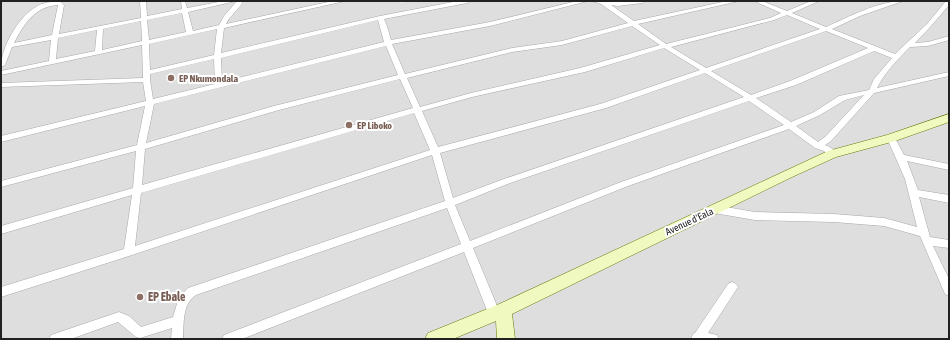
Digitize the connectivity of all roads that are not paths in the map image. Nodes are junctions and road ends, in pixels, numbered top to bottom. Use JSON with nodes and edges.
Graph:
{"nodes":[{"id":1,"x":142,"y":1,"type":"edge"},
{"id":2,"x":233,"y":1,"type":"edge"},
{"id":3,"x":240,"y":1,"type":"edge"},
{"id":4,"x":342,"y":1,"type":"edge"},
{"id":5,"x":467,"y":1,"type":"edge"},
{"id":6,"x":585,"y":1,"type":"edge"},
{"id":7,"x":596,"y":1,"type":"edge"},
{"id":8,"x":642,"y":1,"type":"edge"},
{"id":9,"x":736,"y":1,"type":"edge"},
{"id":10,"x":757,"y":1,"type":"edge"},
{"id":11,"x":816,"y":1,"type":"edge"},
{"id":12,"x":900,"y":1,"type":"edge"},
{"id":13,"x":948,"y":1,"type":"edge"},
{"id":14,"x":183,"y":2,"type":"dead end"},
{"id":15,"x":604,"y":3,"type":"junction"},
{"id":16,"x":185,"y":11,"type":"junction"},
{"id":17,"x":786,"y":13,"type":"junction"},
{"id":18,"x":380,"y":18,"type":"junction"},
{"id":19,"x":144,"y":19,"type":"junction"},
{"id":20,"x":634,"y":23,"type":"junction"},
{"id":21,"x":221,"y":27,"type":"junction"},
{"id":22,"x":100,"y":28,"type":"junction"},
{"id":23,"x":826,"y":29,"type":"junction"},
{"id":24,"x":190,"y":34,"type":"junction"},
{"id":25,"x":55,"y":37,"type":"junction"},
{"id":26,"x":949,"y":38,"type":"edge"},
{"id":27,"x":145,"y":43,"type":"junction"},
{"id":28,"x":388,"y":43,"type":"junction"},
{"id":29,"x":909,"y":45,"type":"junction"},
{"id":30,"x":9,"y":46,"type":"junction"},
{"id":31,"x":665,"y":46,"type":"junction"},
{"id":32,"x":874,"y":48,"type":"junction"},
{"id":33,"x":98,"y":53,"type":"junction"},
{"id":34,"x":216,"y":56,"type":"junction"},
{"id":35,"x":896,"y":57,"type":"junction"},
{"id":36,"x":52,"y":63,"type":"junction"},
{"id":37,"x":1,"y":65,"type":"edge"},
{"id":38,"x":706,"y":71,"type":"junction"},
{"id":39,"x":1,"y":73,"type":"edge"},
{"id":40,"x":949,"y":74,"type":"edge"},
{"id":41,"x":147,"y":76,"type":"junction"},
{"id":42,"x":404,"y":76,"type":"junction"},
{"id":43,"x":1,"y":85,"type":"edge"},
{"id":44,"x":219,"y":85,"type":"junction"},
{"id":45,"x":872,"y":91,"type":"junction"},
{"id":46,"x":748,"y":98,"type":"junction"},
{"id":47,"x":150,"y":102,"type":"junction"},
{"id":48,"x":418,"y":110,"type":"junction"},
{"id":49,"x":949,"y":118,"type":"edge"},
{"id":50,"x":790,"y":125,"type":"junction"},
{"id":51,"x":891,"y":138,"type":"junction"},
{"id":52,"x":1,"y":139,"type":"edge"},
{"id":53,"x":818,"y":146,"type":"junction"},
{"id":54,"x":141,"y":147,"type":"junction"},
{"id":55,"x":435,"y":151,"type":"junction"},
{"id":56,"x":832,"y":154,"type":"junction"},
{"id":57,"x":901,"y":157,"type":"junction"},
{"id":58,"x":949,"y":167,"type":"edge"},
{"id":59,"x":1,"y":184,"type":"edge"},
{"id":60,"x":137,"y":191,"type":"junction"},
{"id":61,"x":914,"y":193,"type":"junction"},
{"id":62,"x":949,"y":199,"type":"edge"},
{"id":63,"x":450,"y":203,"type":"junction"},
{"id":64,"x":714,"y":209,"type":"junction"},
{"id":65,"x":1,"y":230,"type":"edge"},
{"id":66,"x":925,"y":237,"type":"junction"},
{"id":67,"x":949,"y":244,"type":"edge"},
{"id":68,"x":467,"y":246,"type":"junction"},
{"id":69,"x":128,"y":252,"type":"junction"},
{"id":70,"x":732,"y":287,"type":"dead end"},
{"id":71,"x":1,"y":292,"type":"edge"},
{"id":72,"x":949,"y":292,"type":"edge"},
{"id":73,"x":499,"y":311,"type":"junction"},
{"id":74,"x":178,"y":321,"type":"junction"},
{"id":75,"x":699,"y":338,"type":"edge"},
{"id":76,"x":55,"y":339,"type":"edge"},
{"id":77,"x":177,"y":339,"type":"edge"},
{"id":78,"x":228,"y":339,"type":"edge"},
{"id":79,"x":434,"y":339,"type":"edge"},
{"id":80,"x":506,"y":339,"type":"edge"},
{"id":81,"x":713,"y":339,"type":"edge"}],
"edges":[{"from":1,"to":19,"type":"street"},
{"from":2,"to":16,"type":"street"},
{"from":3,"to":21,"type":"street"},
{"from":4,"to":21,"type":"street"},
{"from":5,"to":18,"type":"street"},
{"from":6,"to":28,"type":"street"},
{"from":7,"to":15,"type":"street"},
{"from":8,"to":15,"type":"street"},
{"from":9,"to":20,"type":"street"},
{"from":10,"to":17,"type":"street"},
{"from":11,"to":17,"type":"street"},
{"from":12,"to":23,"type":"street"},
{"from":13,"to":29,"type":"street"},
{"from":14,"to":16,"type":"street"},
{"from":15,"to":20,"type":"street"},
{"from":16,"to":19,"type":"street"},
{"from":16,"to":24,"type":"street"},
{"from":17,"to":23,"type":"street"},
{"from":17,"to":31,"type":"street"},
{"from":18,"to":28,"type":"street"},
{"from":18,"to":34,"type":"street"},
{"from":19,"to":22,"type":"street"},
{"from":19,"to":27,"type":"street"},
{"from":20,"to":31,"type":"street"},
{"from":20,"to":42,"type":"street"},
{"from":21,"to":24,"type":"street"},
{"from":21,"to":34,"type":"street"},
{"from":22,"to":25,"type":"street"},
{"from":22,"to":33,"type":"street"},
{"from":23,"to":32,"type":"street"},
{"from":23,"to":38,"type":"street"},
{"from":24,"to":27,"type":"street"},
{"from":25,"to":30,"type":"street"},
{"from":25,"to":30,"type":"street"},
{"from":25,"to":36,"type":"street"},
{"from":26,"to":29,"type":"street"},
{"from":27,"to":33,"type":"street"},
{"from":27,"to":41,"type":"street"},
{"from":28,"to":42,"type":"street"},
{"from":28,"to":44,"type":"street"},
{"from":29,"to":35,"type":"street"},
{"from":30,"to":37,"type":"street"},
{"from":31,"to":38,"type":"street"},
{"from":31,"to":48,"type":"street"},
{"from":32,"to":35,"type":"street"},
{"from":32,"to":46,"type":"street"},
{"from":33,"to":36,"type":"street"},
{"from":34,"to":41,"type":"street"},
{"from":34,"to":44,"type":"street"},
{"from":35,"to":45,"type":"street"},
{"from":36,"to":39,"type":"street"},
{"from":38,"to":46,"type":"street"},
{"from":38,"to":55,"type":"street"},
{"from":40,"to":45,"type":"street"},
{"from":41,"to":43,"type":"street"},
{"from":41,"to":47,"type":"street"},
{"from":42,"to":48,"type":"street"},
{"from":42,"to":54,"type":"street"},
{"from":44,"to":47,"type":"street"},
{"from":45,"to":50,"type":"street"},
{"from":45,"to":53,"type":"street"},
{"from":46,"to":50,"type":"street"},
{"from":46,"to":63,"type":"street"},
{"from":47,"to":52,"type":"street"},
{"from":47,"to":54,"type":"street"},
{"from":48,"to":55,"type":"street"},
{"from":48,"to":60,"type":"street"},
{"from":49,"to":51,"type":"street","name":"Avenue d'Eala"},
{"from":50,"to":53,"type":"street"},
{"from":50,"to":68,"type":"street"},
{"from":51,"to":56,"type":"street","name":"Avenue d'Eala"},
{"from":51,"to":57,"type":"street"},
{"from":53,"to":56,"type":"street"},
{"from":54,"to":59,"type":"street"},
{"from":54,"to":60,"type":"street"},
{"from":55,"to":63,"type":"street"},
{"from":55,"to":69,"type":"street"},
{"from":56,"to":64,"type":"street","name":"Avenue d'Eala"},
{"from":57,"to":58,"type":"street"},
{"from":57,"to":61,"type":"street"},
{"from":60,"to":65,"type":"street"},
{"from":60,"to":69,"type":"street"},
{"from":61,"to":62,"type":"street"},
{"from":61,"to":66,"type":"street"},
{"from":63,"to":68,"type":"street"},
{"from":63,"to":74,"type":"street"},
{"from":64,"to":66,"type":"street"},
{"from":64,"to":73,"type":"street","name":"Avenue d'Eala"},
{"from":66,"to":67,"type":"street"},
{"from":66,"to":72,"type":"street"},
{"from":68,"to":73,"type":"street"},
{"from":68,"to":78,"type":"street"},
{"from":69,"to":71,"type":"street"},
{"from":70,"to":75,"type":"street"},
{"from":73,"to":79,"type":"street","name":"Avenue d'Eala"},
{"from":73,"to":80,"type":"street"},
{"from":74,"to":76,"type":"street"},
{"from":74,"to":77,"type":"street"},
{"from":75,"to":81,"type":"street"}]}
